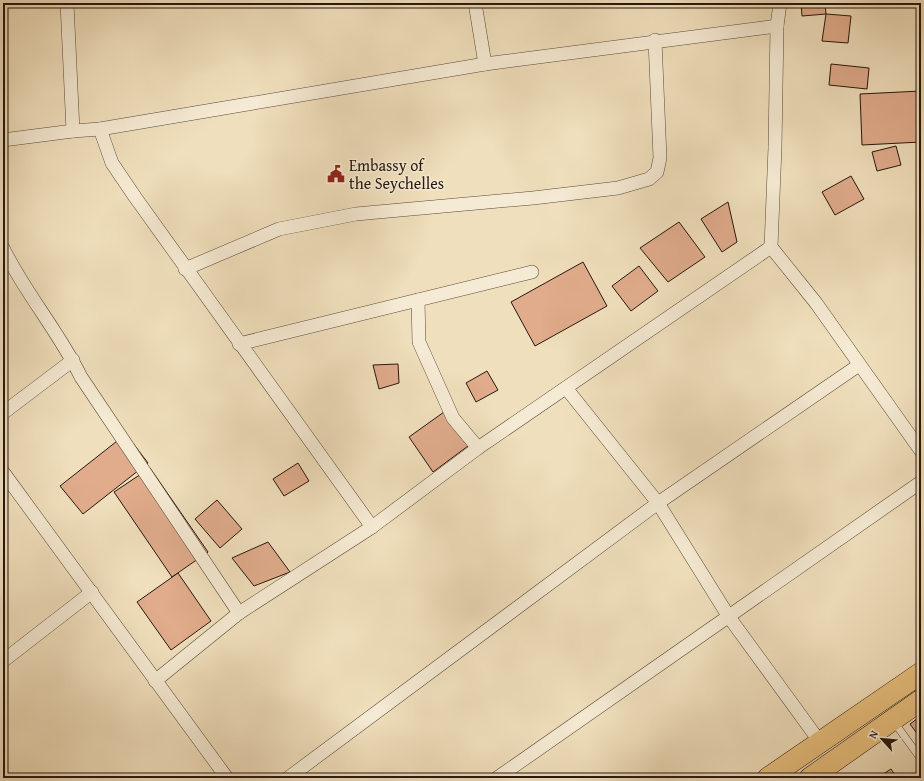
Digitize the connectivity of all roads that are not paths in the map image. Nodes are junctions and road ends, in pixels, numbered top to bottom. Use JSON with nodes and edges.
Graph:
{"nodes":[{"id":1,"x":67,"y":3,"type":"edge"},
{"id":2,"x":475,"y":3,"type":"edge"},
{"id":3,"x":780,"y":3,"type":"edge"},
{"id":4,"x":777,"y":26,"type":"junction"},
{"id":5,"x":655,"y":40,"type":"junction"},
{"id":6,"x":485,"y":64,"type":"junction"},
{"id":7,"x":100,"y":129,"type":"junction"},
{"id":8,"x":73,"y":131,"type":"junction"},
{"id":9,"x":3,"y":140,"type":"edge"},
{"id":10,"x":771,"y":247,"type":"junction"},
{"id":11,"x":3,"y":248,"type":"edge"},
{"id":12,"x":185,"y":269,"type":"junction"},
{"id":13,"x":532,"y":272,"type":"dead end"},
{"id":14,"x":418,"y":300,"type":"junction"},
{"id":15,"x":239,"y":344,"type":"junction"},
{"id":16,"x":73,"y":360,"type":"junction"},
{"id":17,"x":859,"y":365,"type":"junction"},
{"id":18,"x":566,"y":388,"type":"junction"},
{"id":19,"x":3,"y":413,"type":"edge"},
{"id":20,"x":478,"y":448,"type":"junction"},
{"id":21,"x":921,"y":451,"type":"edge"},
{"id":22,"x":3,"y":472,"type":"edge"},
{"id":23,"x":921,"y":482,"type":"edge"},
{"id":24,"x":658,"y":503,"type":"junction"},
{"id":25,"x":372,"y":527,"type":"junction"},
{"id":26,"x":92,"y":592,"type":"junction"},
{"id":27,"x":239,"y":613,"type":"junction"},
{"id":28,"x":729,"y":617,"type":"junction"},
{"id":29,"x":3,"y":661,"type":"edge"},
{"id":30,"x":921,"y":673,"type":"edge"},
{"id":31,"x":155,"y":681,"type":"junction"},
{"id":32,"x":921,"y":700,"type":"edge"},
{"id":33,"x":893,"y":720,"type":"junction"},
{"id":34,"x":820,"y":742,"type":"junction"},
{"id":35,"x":921,"y":759,"type":"edge"},
{"id":36,"x":227,"y":778,"type":"edge"},
{"id":37,"x":288,"y":778,"type":"edge"},
{"id":38,"x":497,"y":778,"type":"edge"},
{"id":39,"x":768,"y":778,"type":"edge"},
{"id":40,"x":810,"y":778,"type":"edge"}],
"edges":[{"from":1,"to":8,"type":"street"},
{"from":2,"to":6,"type":"street"},
{"from":3,"to":4,"type":"street"},
{"from":4,"to":5,"type":"street"},
{"from":4,"to":10,"type":"street"},
{"from":5,"to":6,"type":"street"},
{"from":5,"to":12,"type":"street"},
{"from":6,"to":7,"type":"street"},
{"from":7,"to":8,"type":"street"},
{"from":7,"to":12,"type":"street"},
{"from":8,"to":9,"type":"street"},
{"from":10,"to":17,"type":"street"},
{"from":10,"to":18,"type":"street"},
{"from":11,"to":16,"type":"street"},
{"from":12,"to":15,"type":"street"},
{"from":13,"to":14,"type":"street"},
{"from":14,"to":15,"type":"street"},
{"from":14,"to":20,"type":"street"},
{"from":15,"to":25,"type":"street"},
{"from":16,"to":19,"type":"street"},
{"from":16,"to":27,"type":"street"},
{"from":17,"to":21,"type":"street"},
{"from":17,"to":24,"type":"street"},
{"from":18,"to":20,"type":"street"},
{"from":18,"to":24,"type":"street"},
{"from":20,"to":25,"type":"street"},
{"from":22,"to":26,"type":"street"},
{"from":23,"to":28,"type":"street"},
{"from":24,"to":28,"type":"street"},
{"from":24,"to":37,"type":"street"},
{"from":25,"to":27,"type":"street"},
{"from":26,"to":29,"type":"street"},
{"from":26,"to":31,"type":"street"},
{"from":27,"to":31,"type":"street"},
{"from":28,"to":34,"type":"street"},
{"from":28,"to":38,"type":"street"},
{"from":30,"to":34,"type":"main road"},
{"from":31,"to":36,"type":"street"},
{"from":32,"to":33,"type":"main road"},
{"from":33,"to":35,"type":"lane"},
{"from":33,"to":40,"type":"main road"},
{"from":34,"to":39,"type":"main road"}]}
